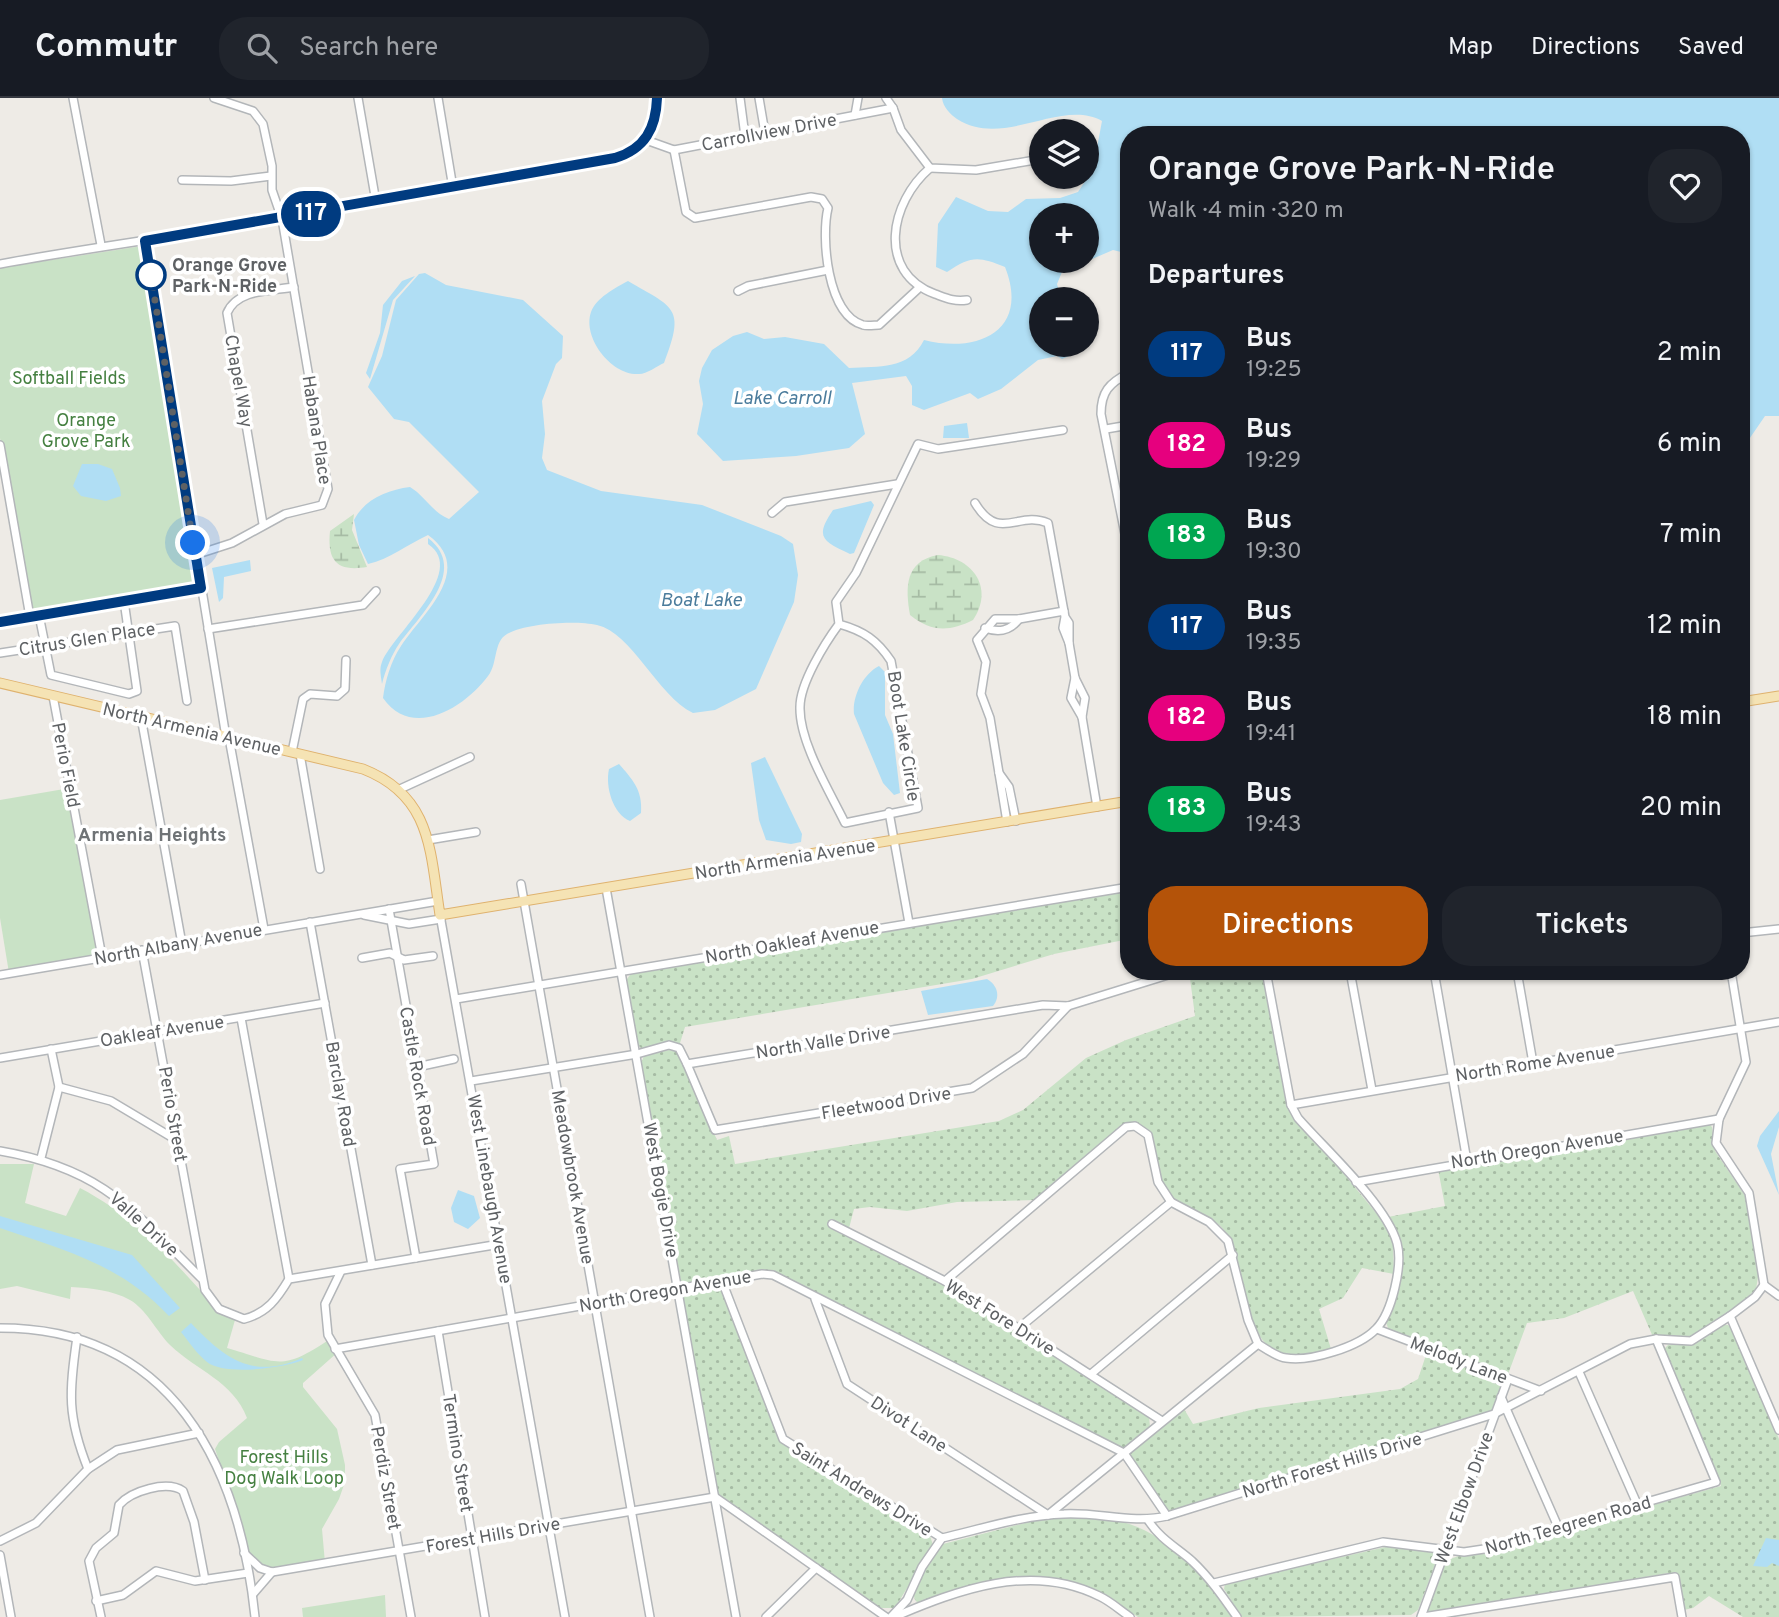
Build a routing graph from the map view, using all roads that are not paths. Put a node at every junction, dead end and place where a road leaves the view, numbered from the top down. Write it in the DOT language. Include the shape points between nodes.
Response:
graph roads {
  1 [pos="73,98"];
  2 [pos="214,98"];
  3 [pos="358,98"];
  4 [pos="438,98"];
  5 [pos="657,98"];
  6 [pos="740,98"];
  7 [pos="759,98"];
  8 [pos="858,98"];
  9 [pos="886,98"];
  10 [pos="238,101"];
  11 [pos="893,108"];
  12 [pos="855,115"];
  13 [pos="765,132"];
  14 [pos="745,136"];
  15 [pos="646,140"];
  16 [pos="674,150"];
  17 [pos="1029,161"];
  18 [pos="930,168"];
  19 [pos="271,176"];
  20 [pos="182,180"];
  21 [pos="453,188"];
  22 [pos="376,202"];
  23 [pos="282,219"];
  24 [pos="145,241"];
  25 [pos="101,245"];
  26 [pos="0,264"];
  27 [pos="828,270"];
  28 [pos="294,286"];
  29 [pos="919,288"];
  30 [pos="738,291"];
  31 [pos="967,300"];
  32 [pos="1120,378"];
  33 [pos="1120,427"];
  34 [pos="1106,429"];
  35 [pos="1063,430"];
  36 [pos="0,445"];
  37 [pos="897,484"];
  38 [pos="975,503"];
  39 [pos="1120,505"];
  40 [pos="772,513"];
  41 [pos="263,524"];
  42 [pos="195,555"];
  43 [pos="201,588"];
  44 [pos="376,591"];
  45 [pos="124,601"];
  46 [pos="1064,614"];
  47 [pos="39,615"];
  48 [pos="30,617"];
  49 [pos="1019,619"];
  50 [pos="0,622"];
  51 [pos="839,624"];
  52 [pos="985,628"];
  53 [pos="208,629"];
  54 [pos="129,631"];
  55 [pos="45,645"];
  56 [pos="0,653"];
  57 [pos="346,660"];
  58 [pos="1075,678"];
  59 [pos="0,683"];
  60 [pos="53,696"];
  61 [pos="1779,696"];
  62 [pos="187,701"];
  63 [pos="1750,701"];
  64 [pos="141,717"];
  65 [pos="1082,717"];
  66 [pos="228,738"];
  67 [pos="296,753"];
  68 [pos="470,757"];
  69 [pos="384,777"];
  70 [pos="400,789"];
  71 [pos="1120,803"];
  72 [pos="1097,807"];
  73 [pos="889,812"];
  74 [pos="1011,821"];
  75 [pos="476,832"];
  76 [pos="428,840"];
  77 [pos="894,841"];
  78 [pos="320,869"];
  79 [pos="520,884"];
  80 [pos="606,888"];
  81 [pos="1120,888"];
  82 [pos="438,901"];
  83 [pos="524,902"];
  84 [pos="389,909"];
  85 [pos="356,914"];
  86 [pos="441,917"];
  87 [pos="391,921"];
  88 [pos="310,922"];
  89 [pos="909,923"];
  90 [pos="264,929"];
  91 [pos="1779,929"];
  92 [pos="1750,932"];
  93 [pos="182,944"];
  94 [pos="142,950"];
  95 [pos="397,955"];
  96 [pos="433,956"];
  97 [pos="102,957"];
  98 [pos="362,958"];
  99 [pos="622,971"];
  100 [pos="0,975"];
  101 [pos="1152,980"];
  102 [pos="1268,980"];
  103 [pos="1352,980"];
  104 [pos="1436,980"];
  105 [pos="1519,980"];
  106 [pos="1733,980"];
  107 [pos="539,985"];
  108 [pos="456,999"];
  109 [pos="325,1003"];
  110 [pos="1068,1006"];
  111 [pos="240,1018"];
  112 [pos="1779,1022"];
  113 [pos="1741,1028"];
  114 [pos="157,1031"];
  115 [pos="51,1049"];
  116 [pos="637,1054"];
  117 [pos="0,1058"];
  118 [pos="454,1059"];
  119 [pos="1533,1063"];
  120 [pos="687,1064"];
  121 [pos="417,1067"];
  122 [pos="554,1068"];
  123 [pos="1453,1077"];
  124 [pos="471,1081"];
  125 [pos="59,1087"];
  126 [pos="1372,1090"];
  127 [pos="1291,1105"];
  128 [pos="1719,1119"];
  129 [pos="178,1141"];
  130 [pos="0,1151"];
  131 [pos="41,1158"];
  132 [pos="1467,1161"];
  133 [pos="1356,1182"];
  134 [pos="1171,1202"];
  135 [pos="832,1224"];
  136 [pos="500,1244"];
  137 [pos="1233,1255"];
  138 [pos="416,1258"];
  139 [pos="372,1265"];
  140 [pos="341,1271"];
  141 [pos="202,1279"];
  142 [pos="289,1279"];
  143 [pos="945,1281"];
  144 [pos="722,1282"];
  145 [pos="1764,1285"];
  146 [pos="679,1289"];
  147 [pos="1779,1296"];
  148 [pos="815,1298"];
  149 [pos="596,1303"];
  150 [pos="1730,1316"];
  151 [pos="513,1317"];
  152 [pos="0,1328"];
  153 [pos="1019,1328"];
  154 [pos="1377,1329"];
  155 [pos="438,1331"];
  156 [pos="77,1338"];
  157 [pos="1656,1339"];
  158 [pos="1258,1344"];
  159 [pos="335,1349"];
  160 [pos="1579,1373"];
  161 [pos="1091,1374"];
  162 [pos="1508,1379"];
  163 [pos="1541,1391"];
  164 [pos="1500,1398"];
  165 [pos="1506,1409"];
  166 [pos="1494,1414"];
  167 [pos="1162,1421"];
  168 [pos="1779,1430"];
  169 [pos="199,1433"];
  170 [pos="1124,1453"];
  171 [pos="88,1469"];
  172 [pos="715,1497"];
  173 [pos="1638,1506"];
  174 [pos="632,1511"];
  175 [pos="1048,1515"];
  176 [pos="1167,1516"];
  177 [pos="1148,1520"];
  178 [pos="549,1525"];
  179 [pos="1559,1529"];
  180 [pos="472,1538"];
  181 [pos="942,1538"];
  182 [pos="0,1541"];
  183 [pos="1445,1550"];
  184 [pos="400,1551"];
  185 [pos="244,1553"];
  186 [pos="0,1555"];
  187 [pos="816,1568"];
  188 [pos="272,1572"];
  189 [pos="248,1573"];
  190 [pos="205,1580"];
  191 [pos="1214,1583"];
  192 [pos="253,1594"];
  193 [pos="96,1601"];
  194 [pos="11,1617"];
  195 [pos="101,1617"];
  196 [pos="255,1617"];
  197 [pos="411,1617"];
  198 [pos="485,1617"];
  199 [pos="565,1617"];
  200 [pos="650,1617"];
  201 [pos="736,1617"];
  202 [pos="766,1617"];
  203 [pos="886,1617"];
  204 [pos="893,1617"];
  205 [pos="1130,1617"];
  206 [pos="1237,1617"];
  207 [pos="1422,1617"];
  208 [pos="1682,1617"];
  1 -- 25 [label="street"];
  2 -- 10 [label="street"];
  3 -- 22 [label="street"];
  4 -- 21 [label="street"];
  5 -- 15 [label="street" via="653,128"];
  6 -- 14 [label="street"];
  7 -- 13 [label="street"];
  8 -- 12 [label="street"];
  9 -- 11 [label="street"];
  10 -- 19 [label="street, Habana Place" via="263,124"];
  11 -- 12 [label="street, Carrollview Drive"];
  11 -- 18 [label="street" via="901,130"];
  12 -- 13 [label="street, Carrollview Drive"];
  13 -- 14 [label="street, Carrollview Drive"];
  14 -- 16 [label="street, Carrollview Drive"];
  15 -- 16 [label="street"];
  15 -- 21 [label="street" via="629,154 615,158"];
  16 -- 27 [label="street" via="686,212 695,218 811,197 822,199 828,208 824,225"];
  17 -- 18 [label="street" via="976,170"];
  18 -- 29 [label="street" via="899,207 894,235 899,259"];
  19 -- 20 [label="street"];
  19 -- 23 [label="street, Habana Place"];
  21 -- 22 [label="street"];
  22 -- 23 [label="street"];
  23 -- 24 [label="street"];
  23 -- 28 [label="street, Habana Place"];
  24 -- 25 [label="street"];
  24 -- 42 [label="street"];
  25 -- 26 [label="street"];
  27 -- 29 [label="street" via="846,313 862,325 879,324"];
  27 -- 30 [label="street"];
  28 -- 41 [label="street, Habana Place" via="327,497 322,505"];
  28 -- 41 [label="street, Chapel Way" via="240,297 231,303 228,313"];
  29 -- 31 [label="street" via="956,302"];
  32 -- 34 [label="street" via="1101,397"];
  33 -- 34 [label="street"];
  34 -- 39 [label="street"];
  35 -- 37 [label="street" via="939,449 918,444"];
  36 -- 48 [label="street"];
  37 -- 40 [label="street" via="785,502"];
  37 -- 51 [label="street" via="856,573 836,603"];
  38 -- 46 [label="street" via="984,518 997,524 1048,523"];
  41 -- 42 [label="street, Habana Place" via="232,543"];
  42 -- 43 [label="street"];
  43 -- 45 [label="street"];
  43 -- 53 [label="street"];
  44 -- 53 [label="street" via="363,605"];
  45 -- 47 [label="street"];
  45 -- 54 [label="street"];
  46 -- 49 [label="street"];
  46 -- 58 [label="street"];
  47 -- 48 [label="street"];
  47 -- 55 [label="street"];
  48 -- 50 [label="street"];
  49 -- 52 [label="street" via="995,619"];
  49 -- 52 [label="street" via="1006,630"];
  51 -- 73 [label="street, Boot Lake Circle" via="871,637 891,661 918,808"];
  51 -- 73 [label="street" via="826,641 802,694 799,708 805,737 845,823"];
  52 -- 74 [label="street" via="977,640 986,662 981,694"];
  53 -- 66 [label="street"];
  54 -- 55 [label="street, Citrus Glen Place"];
  54 -- 55 [label="street" via="137,691 129,694 51,675"];
  54 -- 62 [label="street, Citrus Glen Place" via="175,626"];
  55 -- 56 [label="street, Citrus Glen Place"];
  57 -- 67 [label="street" via="345,689 337,696 310,694 303,699"];
  58 -- 65 [label="street" via="1085,698"];
  58 -- 65 [label="street" via="1071,698"];
  59 -- 60 [label="main road, North Armenia Avenue"];
  60 -- 64 [label="main road, North Armenia Avenue"];
  60 -- 97 [label="street, Perio Field"];
  61 -- 63 [label="main road"];
  64 -- 66 [label="main road, North Armenia Avenue"];
  64 -- 93 [label="street"];
  65 -- 72 [label="street"];
  66 -- 67 [label="main road, North Armenia Avenue"];
  66 -- 90 [label="street"];
  67 -- 69 [label="main road, North Armenia Avenue"];
  67 -- 78 [label="street"];
  68 -- 70 [label="street"];
  69 -- 70 [label="main road, West Linebaugh Avenue"];
  70 -- 76 [label="main road, West Linebaugh Avenue" via="413,803"];
  71 -- 72 [label="main road, North Armenia Avenue"];
  72 -- 74 [label="main road, North Armenia Avenue"];
  73 -- 77 [label="street"];
  74 -- 77 [label="main road, North Armenia Avenue"];
  75 -- 76 [label="street"];
  76 -- 82 [label="main road, West Linebaugh Avenue"];
  77 -- 80 [label="main road, North Armenia Avenue"];
  77 -- 89 [label="street"];
  79 -- 83 [label="street, Meadowbrook Avenue"];
  80 -- 83 [label="main road, North Armenia Avenue"];
  80 -- 99 [label="street, West Bogie Drive"];
  81 -- 89 [label="street, North Oakleaf Avenue"];
  82 -- 84 [label="street, North Albany Avenue"];
  82 -- 86 [label="main road, West Linebaugh Avenue"];
  83 -- 86 [label="main road, North Armenia Avenue"];
  83 -- 107 [label="street, Meadowbrook Avenue"];
  84 -- 85 [label="street, North Albany Avenue"];
  84 -- 87 [label="street, Castle Rock Road"];
  85 -- 87 [label="street, North Albany Avenue"];
  85 -- 88 [label="street, North Albany Avenue"];
  86 -- 87 [label="street, North Albany Avenue" via="409,924"];
  86 -- 108 [label="street, West Linebaugh Avenue"];
  87 -- 95 [label="street, Castle Rock Road"];
  88 -- 90 [label="street, North Albany Avenue"];
  88 -- 109 [label="street, Barclay Road"];
  89 -- 99 [label="street, North Oakleaf Avenue"];
  90 -- 93 [label="street, North Albany Avenue"];
  91 -- 92 [label="street"];
  93 -- 94 [label="street, North Albany Avenue"];
  94 -- 97 [label="street, North Albany Avenue"];
  94 -- 114 [label="street, Perio Street"];
  95 -- 96 [label="street" via="404,960"];
  95 -- 98 [label="street"];
  95 -- 121 [label="street, Castle Rock Road"];
  97 -- 100 [label="street, North Albany Avenue"];
  99 -- 107 [label="street, North Oakleaf Avenue"];
  99 -- 116 [label="street, West Bogie Drive"];
  101 -- 110 [label="street, North Valle Drive"];
  102 -- 127 [label="street"];
  103 -- 126 [label="street"];
  104 -- 123 [label="street"];
  105 -- 119 [label="street"];
  106 -- 113 [label="street"];
  107 -- 108 [label="street, North Oakleaf Avenue"];
  107 -- 122 [label="street, Meadowbrook Avenue"];
  108 -- 124 [label="street, West Linebaugh Avenue"];
  109 -- 111 [label="street, Oakleaf Avenue"];
  109 -- 139 [label="street, Barclay Road"];
  110 -- 120 [label="street, North Valle Drive" via="1043,1005"];
  110 -- 120 [label="street, Fleetwood Drive" via="1024,1054 972,1088 715,1130"];
  111 -- 114 [label="street, Oakleaf Avenue"];
  111 -- 142 [label="street"];
  112 -- 113 [label="street, North Rome Avenue"];
  113 -- 119 [label="street, North Rome Avenue"];
  113 -- 128 [label="street" via="1746,1062"];
  114 -- 115 [label="street, Oakleaf Avenue"];
  114 -- 129 [label="street, Perio Street"];
  115 -- 117 [label="street, Oakleaf Avenue"];
  115 -- 125 [label="street"];
  116 -- 120 [label="street" via="669,1045 678,1048"];
  116 -- 122 [label="street"];
  116 -- 146 [label="street, West Bogie Drive"];
  118 -- 121 [label="street"];
  119 -- 123 [label="street, North Rome Avenue"];
  121 -- 138 [label="street, Castle Rock Road" via="434,1164 400,1169"];
  122 -- 124 [label="street"];
  122 -- 149 [label="street, Meadowbrook Avenue"];
  123 -- 126 [label="street, North Rome Avenue"];
  123 -- 132 [label="street"];
  124 -- 136 [label="street, West Linebaugh Avenue"];
  125 -- 129 [label="street" via="111,1101"];
  125 -- 131 [label="street"];
  126 -- 127 [label="street, North Rome Avenue"];
  127 -- 133 [label="street"];
  128 -- 132 [label="street, North Oregon Avenue"];
  128 -- 145 [label="street" via="1716,1143 1749,1193"];
  129 -- 141 [label="street, Perio Street"];
  130 -- 131 [label="street, Valle Drive"];
  131 -- 141 [label="street, Valle Drive" via="123,1200"];
  132 -- 133 [label="street, North Oregon Avenue"];
  133 -- 154 [label="street" via="1384,1217 1398,1245 1392,1299"];
  134 -- 137 [label="street" via="1209,1222 1228,1241"];
  134 -- 143 [label="street" via="1158,1182 1148,1135 1135,1126 1126,1128"];
  134 -- 153 [label="street"];
  135 -- 143 [label="street, West Fore Drive"];
  136 -- 138 [label="street"];
  136 -- 151 [label="street, West Linebaugh Avenue"];
  137 -- 158 [label="street"];
  137 -- 161 [label="street"];
  138 -- 139 [label="street"];
  139 -- 140 [label="street"];
  140 -- 142 [label="street"];
  140 -- 159 [label="street, Perdiz Street" via="325,1304 327,1335"];
  141 -- 142 [label="street" via="219,1309 244,1319 265,1310"];
  143 -- 153 [label="street, West Fore Drive"];
  144 -- 146 [label="street, North Oregon Avenue"];
  144 -- 148 [label="street, North Oregon Avenue" via="773,1275"];
  144 -- 181 [label="street, Saint Andrews Drive" via="783,1439"];
  145 -- 147 [label="street"];
  145 -- 150 [label="street, North Forest Hills Drive"];
  146 -- 149 [label="street, North Oregon Avenue"];
  146 -- 172 [label="street, West Bogie Drive"];
  148 -- 170 [label="street, North Oregon Avenue"];
  148 -- 175 [label="street, Divot Lane" via="846,1384"];
  149 -- 151 [label="street, North Oregon Avenue"];
  149 -- 174 [label="street, Meadowbrook Avenue"];
  150 -- 157 [label="street, North Forest Hills Drive" via="1691,1341"];
  150 -- 168 [label="street"];
  151 -- 155 [label="street, North Oregon Avenue"];
  151 -- 178 [label="street, West Linebaugh Avenue"];
  152 -- 156 [label="street"];
  153 -- 161 [label="street, West Fore Drive"];
  154 -- 158 [label="street" via="1357,1342 1313,1358 1284,1358"];
  154 -- 162 [label="street, Melody Lane"];
  155 -- 159 [label="street, North Oregon Avenue"];
  155 -- 180 [label="street, Termino Street"];
  156 -- 169 [label="street" via="104,1347 152,1377"];
  156 -- 171 [label="street" via="70,1409"];
  157 -- 160 [label="street, North Forest Hills Drive" via="1630,1344"];
  157 -- 173 [label="street, North Teegreen Road" via="1716,1482"];
  158 -- 167 [label="street"];
  159 -- 184 [label="street, Perdiz Street" via="375,1415"];
  160 -- 163 [label="street, North Forest Hills Drive"];
  160 -- 173 [label="street"];
  161 -- 167 [label="street, West Fore Drive"];
  162 -- 163 [label="street, Melody Lane"];
  162 -- 164 [label="street, West Elbow Drive"];
  163 -- 165 [label="street, North Forest Hills Drive"];
  164 -- 165 [label="street"];
  164 -- 166 [label="street, West Elbow Drive"];
  165 -- 166 [label="street, North Forest Hills Drive"];
  165 -- 179 [label="street"];
  166 -- 176 [label="street, North Forest Hills Drive"];
  166 -- 183 [label="street, West Elbow Drive"];
  167 -- 170 [label="street"];
  169 -- 171 [label="street" via="117,1450"];
  169 -- 185 [label="street" via="222,1477"];
  170 -- 175 [label="street"];
  170 -- 176 [label="street, North Oregon Avenue"];
  171 -- 182 [label="street" via="36,1523"];
  172 -- 174 [label="street, Forest Hills Drive"];
  172 -- 187 [label="street"];
  172 -- 201 [label="street, West Bogie Drive"];
  173 -- 179 [label="street, North Teegreen Road"];
  174 -- 178 [label="street, Forest Hills Drive"];
  174 -- 200 [label="street, Meadowbrook Avenue"];
  175 -- 177 [label="street, North Forest Hills Drive"];
  175 -- 181 [label="street, North Forest Hills Drive"];
  176 -- 177 [label="street, North Forest Hills Drive"];
  177 -- 191 [label="street" via="1161,1539"];
  178 -- 180 [label="street, Forest Hills Drive"];
  178 -- 199 [label="street, West Linebaugh Avenue"];
  179 -- 183 [label="street, North Teegreen Road" via="1484,1549"];
  180 -- 184 [label="street, Forest Hills Drive"];
  180 -- 198 [label="street, Termino Street"];
  181 -- 204 [label="street"];
  183 -- 191 [label="street, North Teegreen Road" via="1383,1542"];
  183 -- 207 [label="street, West Elbow Drive"];
  184 -- 188 [label="street, Forest Hills Drive"];
  184 -- 197 [label="street, Perdiz Street"];
  185 -- 188 [label="street"];
  185 -- 189 [label="street"];
  186 -- 194 [label="street"];
  187 -- 202 [label="street"];
  187 -- 203 [label="street"];
  188 -- 192 [label="street"];
  189 -- 190 [label="street"];
  189 -- 192 [label="street"];
  190 -- 193 [label="street" via="185,1580 156,1571 123,1595"];
  190 -- 193 [label="street" via="187,1499 183,1491 171,1486 133,1495 119,1505 114,1533 89,1561"];
  191 -- 206 [label="street"];
  192 -- 196 [label="street"];
  193 -- 195 [label="street"];
  204 -- 205 [label="street" via="957,1591 1014,1580 1058,1583 1098,1595"];
  207 -- 208 [label="street" via="1675,1577"];
}
